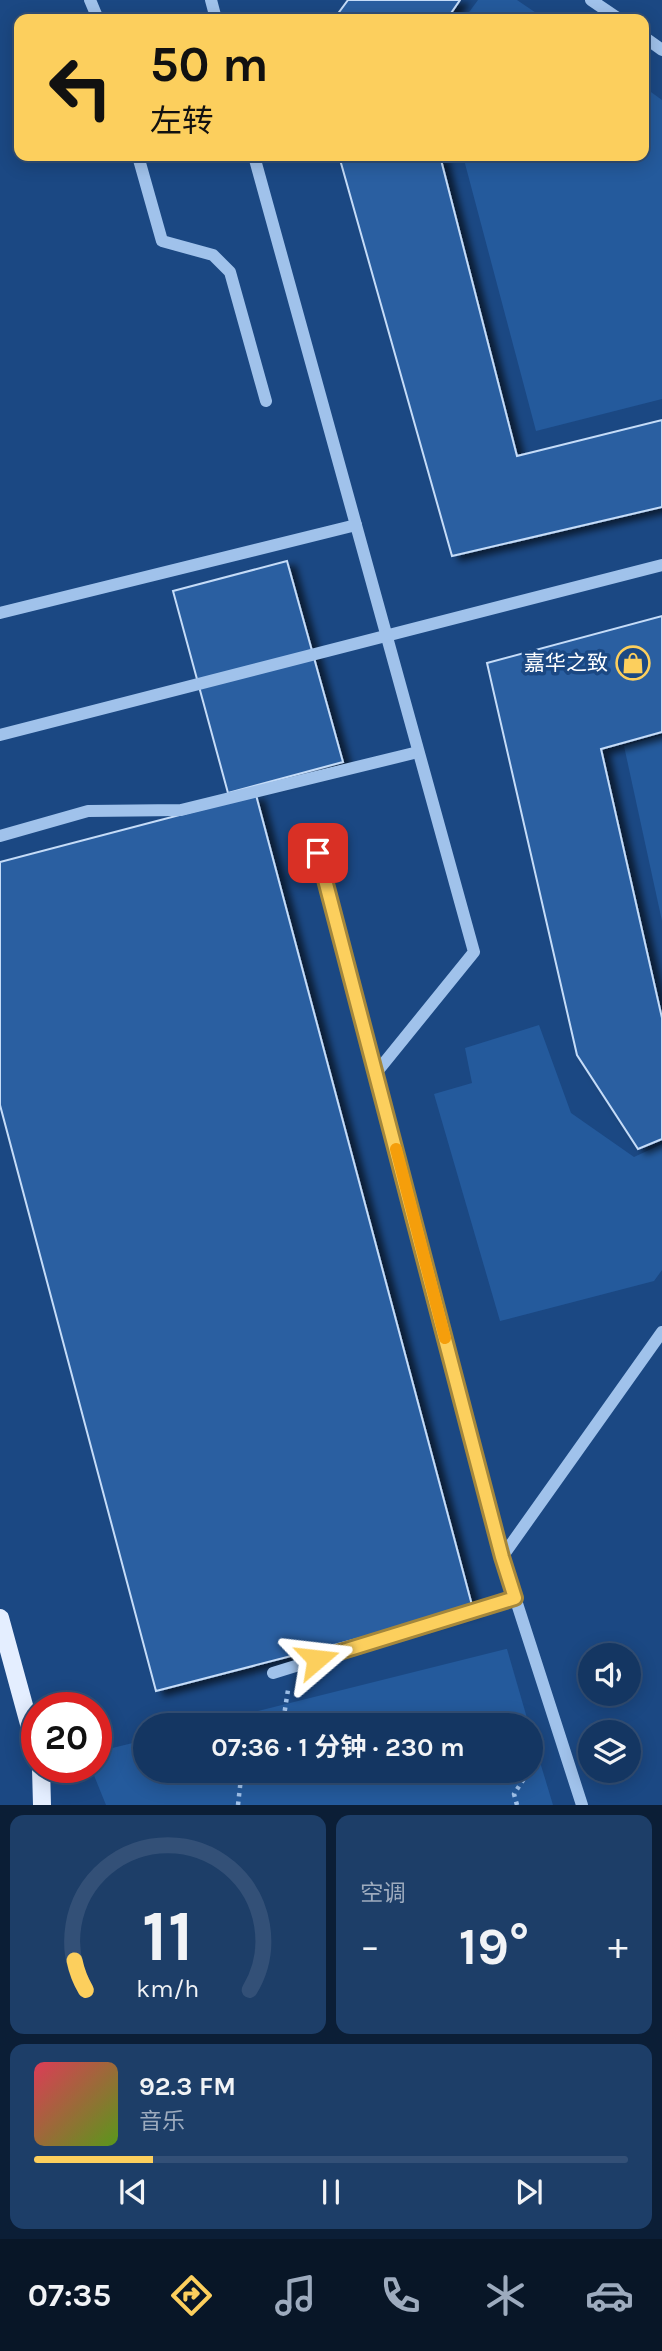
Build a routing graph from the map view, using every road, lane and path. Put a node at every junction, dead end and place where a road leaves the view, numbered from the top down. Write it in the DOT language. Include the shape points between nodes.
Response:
graph roads {
  1 [pos="591,0"];
  2 [pos="612,14"];
  3 [pos="139,161"];
  4 [pos="255,161"];
  5 [pos="266,401"];
  6 [pos="356,525"];
  7 [pos="662,565"];
  8 [pos="0,613"];
  9 [pos="386,634"];
  10 [pos="0,735"];
  11 [pos="418,752"];
  12 [pos="0,836"];
  13 [pos="318,853"];
  14 [pos="376,1073"];
  15 [pos="662,1332"];
  16 [pos="502,1557"];
  17 [pos="515,1598"];
  18 [pos="0,1618"];
  19 [pos="292,1666"];
  20 [pos="273,1672"];
  21 [pos="21,1695"];
  22 [pos="284,1713"];
  23 [pos="41,1783"];
  24 [pos="240,1783"];
  25 [pos="521,1783"];
  26 [pos="42,1805"];
  27 [pos="238,1805"];
  28 [pos="517,1805"];
  29 [pos="582,1805"];
  1 -- 2 [label="street"];
  3 -- 5 [label="street" via="162,241 213,255 230,272"];
  4 -- 6 [label="street"];
  6 -- 8 [label="street"];
  6 -- 9 [label="street"];
  7 -- 9 [label="street"];
  9 -- 10 [label="street"];
  9 -- 11 [label="street"];
  11 -- 12 [label="street" via="181,810 88,811"];
  11 -- 14 [label="street" via="474,952"];
  13 -- 14 [label="street"];
  14 -- 16 [label="street"];
  15 -- 16 [label="street"];
  16 -- 17 [label="street"];
  17 -- 19 [label="street"];
  17 -- 29 [label="street"];
  18 -- 21 [label="main road"];
  19 -- 20 [label="street"];
  19 -- 22 [label="path"];
  23 -- 26 [label="main road"];
  24 -- 27 [label="path"];
  25 -- 28 [label="path" via="514,1794"];
}
